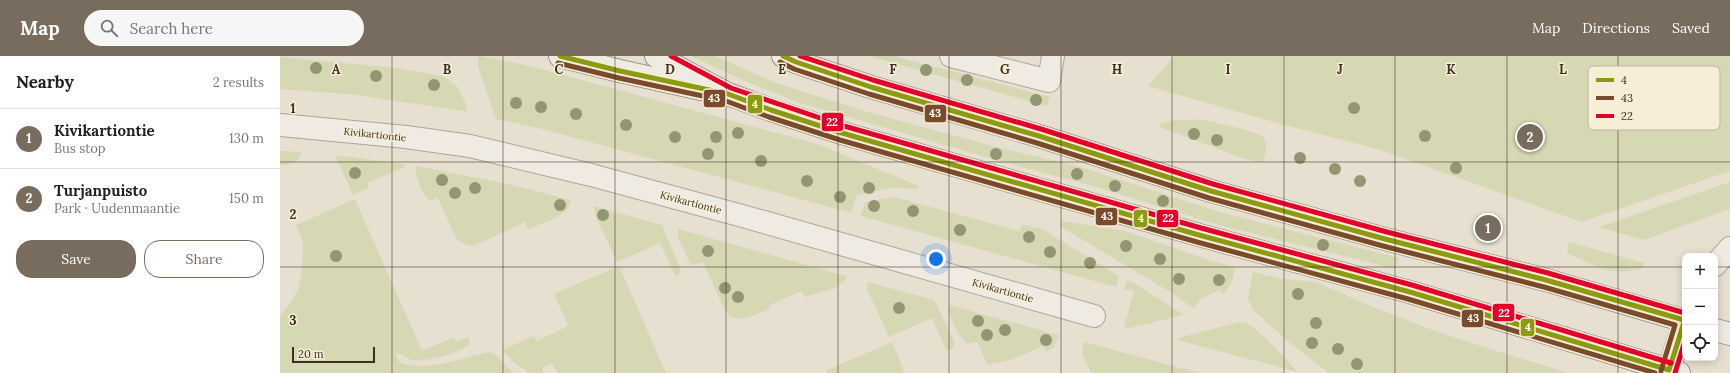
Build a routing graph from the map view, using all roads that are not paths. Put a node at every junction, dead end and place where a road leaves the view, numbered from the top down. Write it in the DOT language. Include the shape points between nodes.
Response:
graph roads {
  1 [pos="560,56"];
  2 [pos="656,56"];
  3 [pos="783,56"];
  4 [pos="951,56"];
  5 [pos="1053,56"];
  6 [pos="728,94"];
  7 [pos="280,125"];
  8 [pos="1730,248"];
  9 [pos="1718,262"];
  10 [pos="1094,316"];
  11 [pos="1682,319"];
  12 [pos="1684,325"];
  13 [pos="1718,331"];
  14 [pos="1730,334"];
  15 [pos="1672,372"];
  1 -- 6 [label="main road"];
  2 -- 6 [label="main road"];
  3 -- 11 [label="main road" via="871,87 1040,136 1211,191 1546,280"];
  4 -- 5 [label="main road" via="1049,81"];
  6 -- 15 [label="main road" via="842,133 1410,292"];
  7 -- 10 [label="main road, Kivikartiontie" via="406,136 470,146 591,175 746,217"];
  8 -- 9 [label="main road"];
  12 -- 15 [label="main road"];
  13 -- 14 [label="main road"];
}
